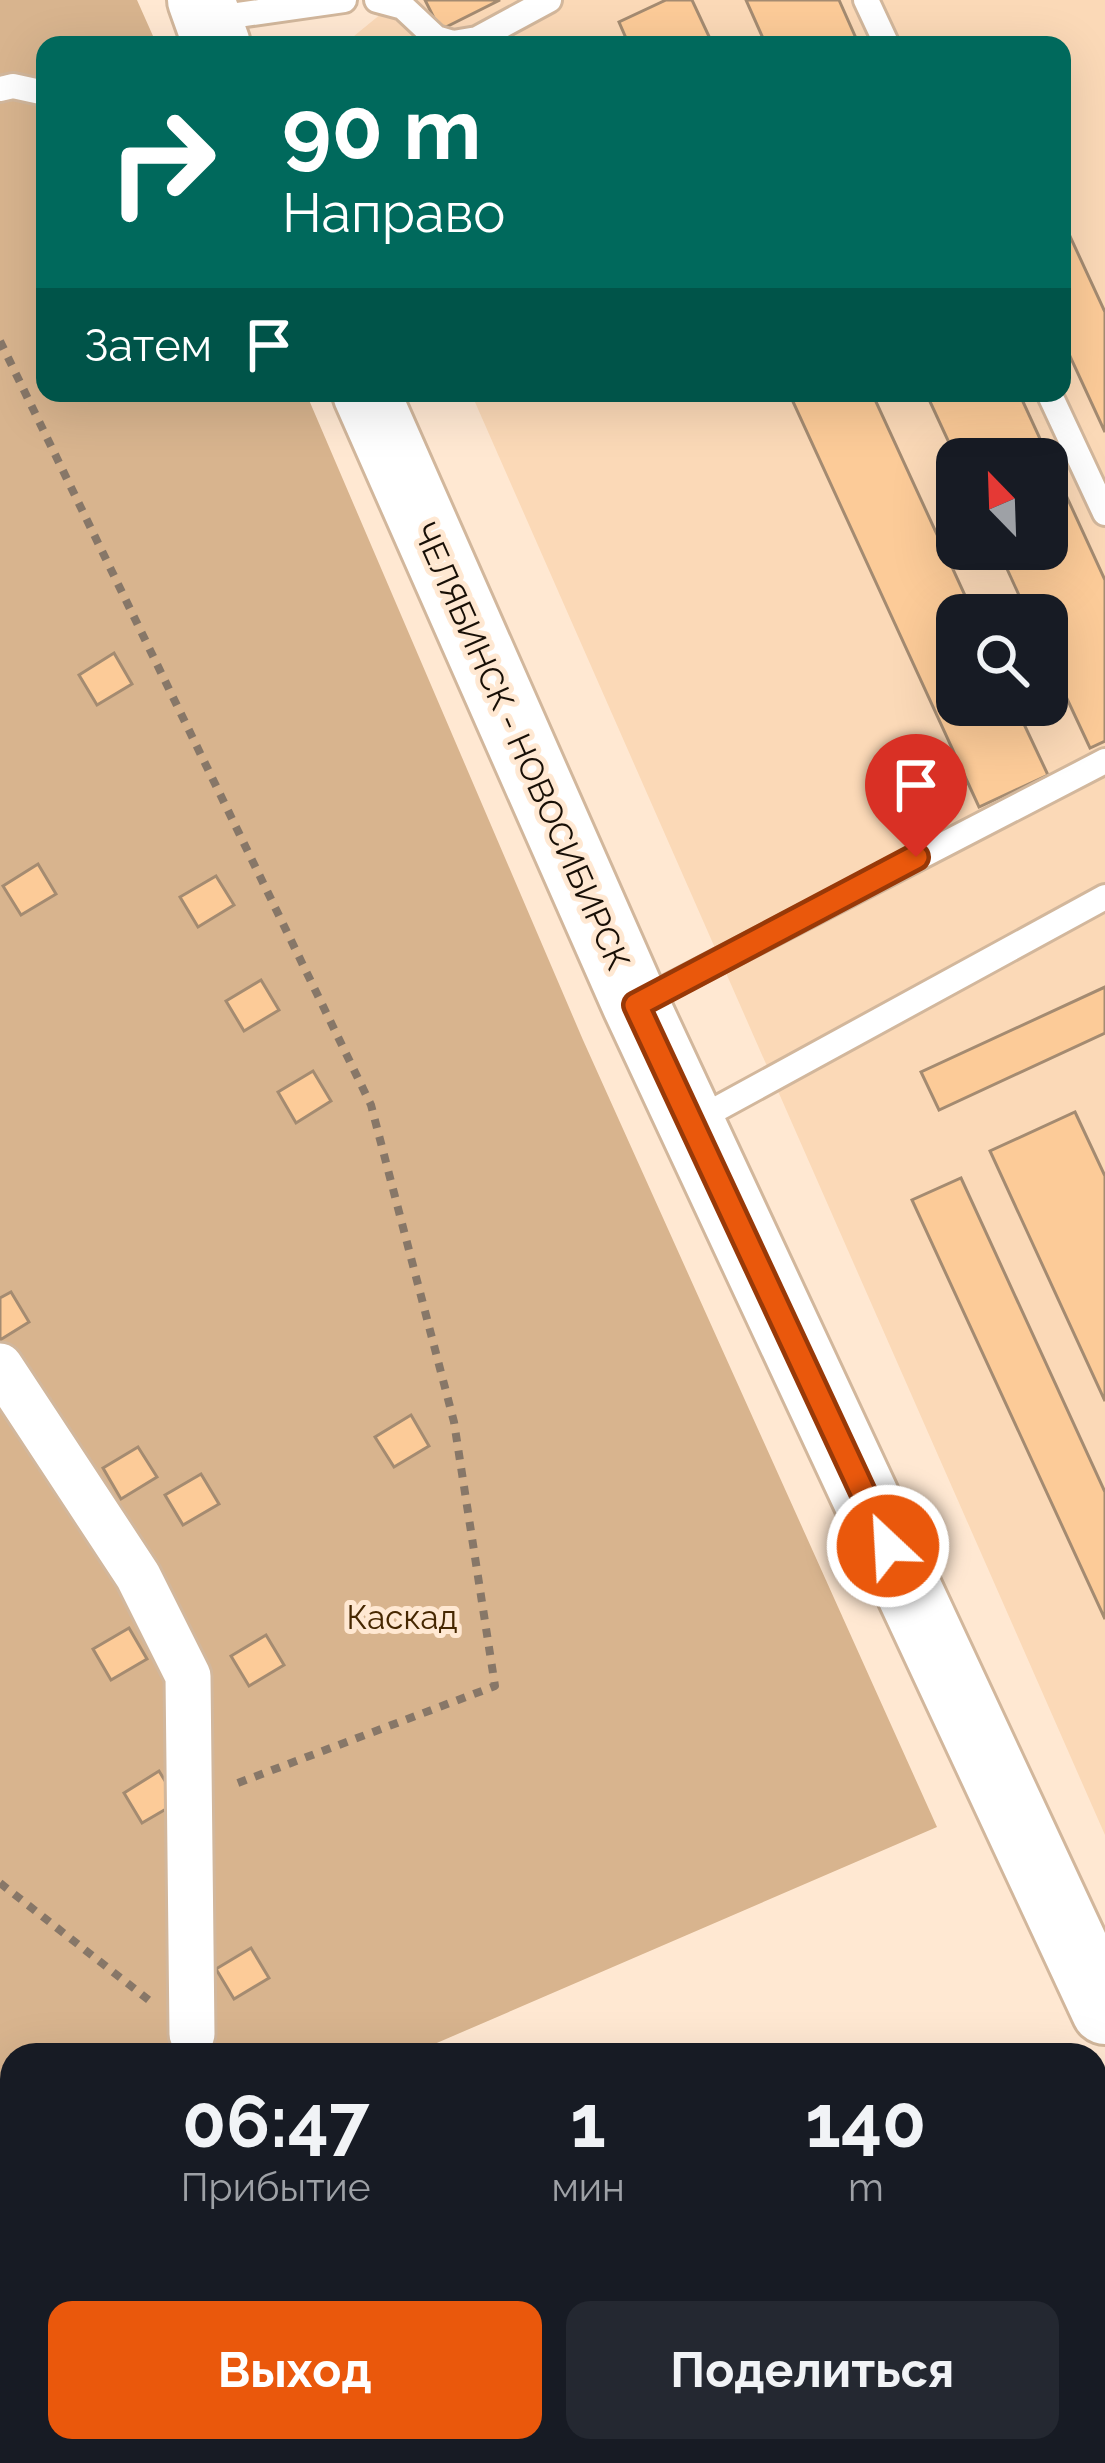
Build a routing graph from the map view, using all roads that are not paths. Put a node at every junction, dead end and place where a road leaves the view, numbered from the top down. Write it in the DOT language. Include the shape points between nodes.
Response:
graph roads {
  1 [pos="344,0"];
  2 [pos="377,0"];
  3 [pos="549,0"];
  4 [pos="866,0"];
  5 [pos="215,16"];
  6 [pos="434,36"];
  7 [pos="483,36"];
  8 [pos="883,36"];
  9 [pos="0,88"];
  10 [pos="36,91"];
  11 [pos="370,402"];
  12 [pos="1053,402"];
  13 [pos="1105,512"];
  14 [pos="1105,761"];
  15 [pos="1105,897"];
  16 [pos="636,1005"];
  17 [pos="691,1123"];
  18 [pos="0,1366"];
  19 [pos="1105,2012"];
  20 [pos="192,2034"];
  1 -- 5 [label="lane"];
  2 -- 6 [label="lane" via="403,8"];
  3 -- 7 [label="lane"];
  4 -- 8 [label="lane"];
  9 -- 10 [label="lane"];
  11 -- 16 [label="highway, ЧЕЛЯБИНСК - НОВОСИБИРСК"];
  12 -- 13 [label="lane"];
  14 -- 16 [label="lane"];
  15 -- 17 [label="lane"];
  16 -- 17 [label="highway, ЧЕЛЯБИНСК - НОВОСИБИРСК"];
  17 -- 19 [label="highway, ЧЕЛЯБИНСК - НОВОСИБИРСК"];
  18 -- 20 [label="street" via="138,1576 188,1676"];
}
